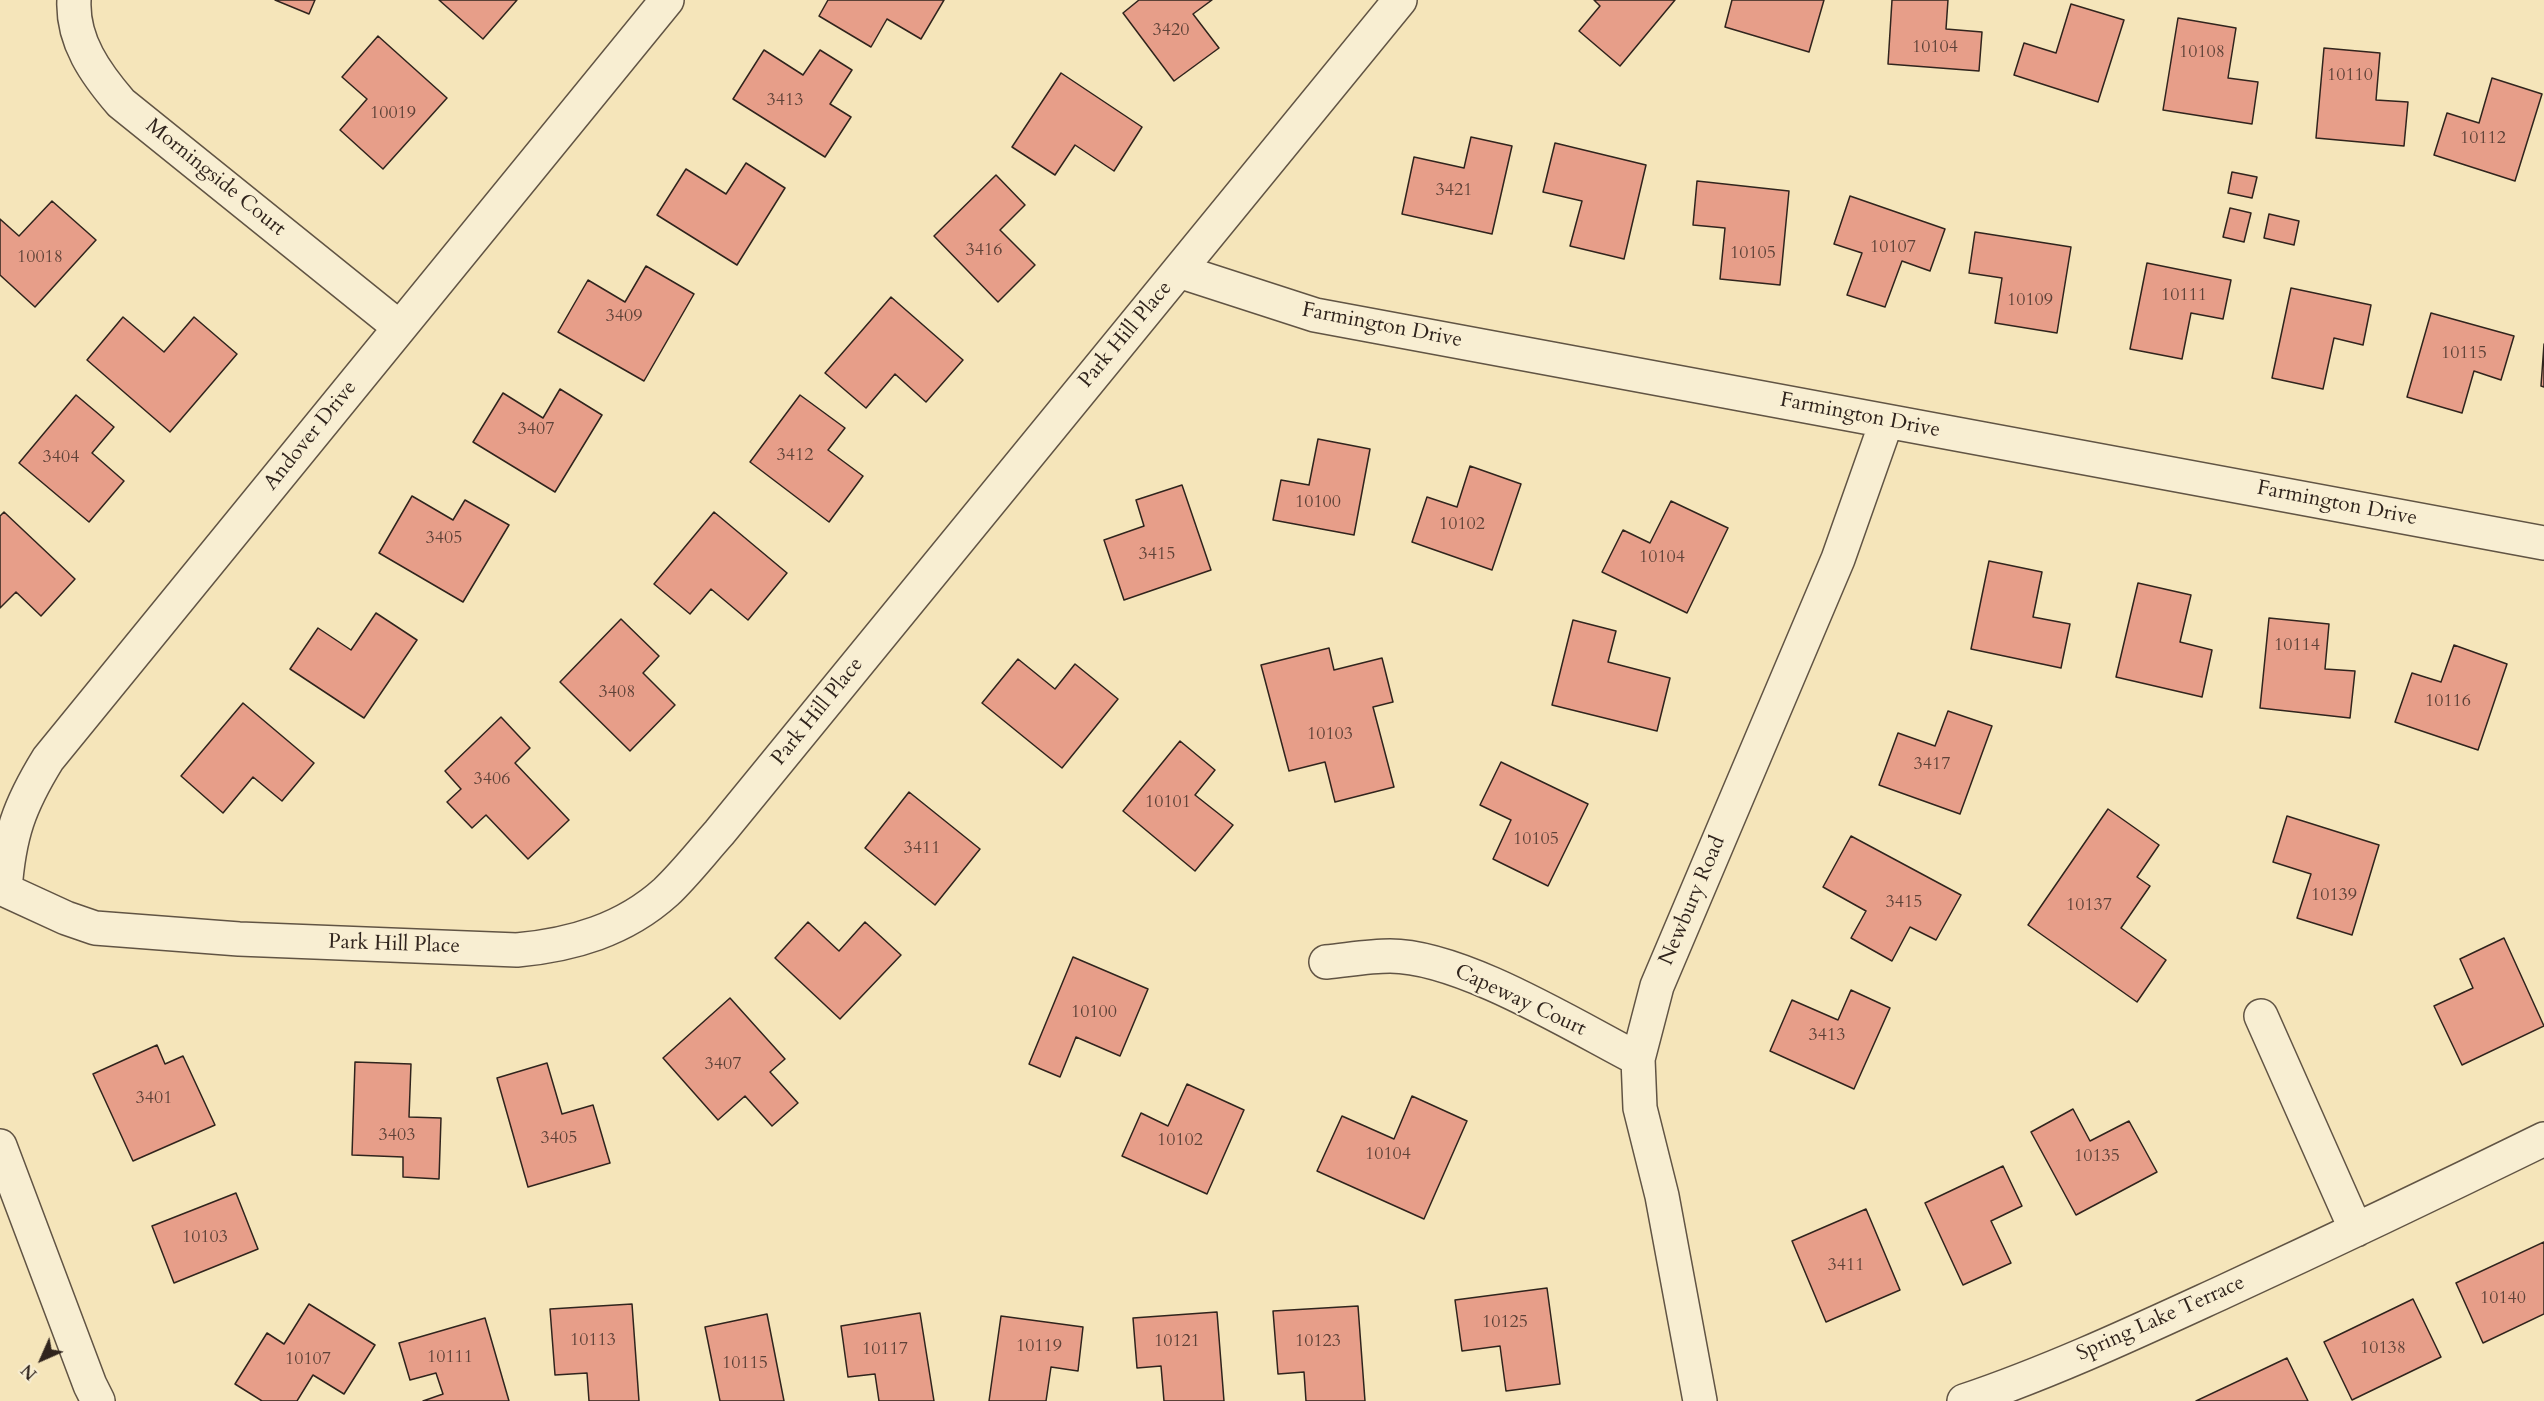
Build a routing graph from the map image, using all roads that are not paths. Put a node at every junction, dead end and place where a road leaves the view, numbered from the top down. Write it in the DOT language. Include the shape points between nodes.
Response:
graph roads {
  1 [pos="74,0"];
  2 [pos="667,0"];
  3 [pos="1400,0"];
  4 [pos="1179,271"];
  5 [pos="399,327"];
  6 [pos="1886,423"];
  7 [pos="2544,543"];
  8 [pos="3,892"];
  9 [pos="1326,962"];
  10 [pos="2261,1016"];
  11 [pos="1638,1059"];
  12 [pos="2544,1139"];
  13 [pos="0,1146"];
  14 [pos="2356,1230"];
  15 [pos="98,1401"];
  16 [pos="1700,1401"];
  17 [pos="1964,1401"];
  1 -- 5 [label="street, Morningside Court" via="80,40 97,75 121,103"];
  2 -- 5 [label="street, Andover Drive"];
  3 -- 4 [label="street, Park Hill Place"];
  4 -- 6 [label="street, Farmington Drive" via="1315,315 1742,392"];
  4 -- 8 [label="street, Park Hill Place" via="719,833 667,891 604,932 551,947 517,950 239,939 95,928"];
  5 -- 8 [label="street, Andover Drive" via="48,759 15,821"];
  6 -- 7 [label="street, Farmington Drive"];
  6 -- 11 [label="street, Newbury Road" via="1838,559 1657,986"];
  9 -- 11 [label="street, Capeway Court" via="1392,956 1443,965 1500,988"];
  10 -- 14 [label="street"];
  11 -- 16 [label="street, Newbury Road" via="1640,1108 1662,1196"];
  12 -- 14 [label="street, Spring Lake Terrace"];
  13 -- 15 [label="street"];
  14 -- 17 [label="street, Spring Lake Terrace" via="2133,1334 2021,1382"];
}
